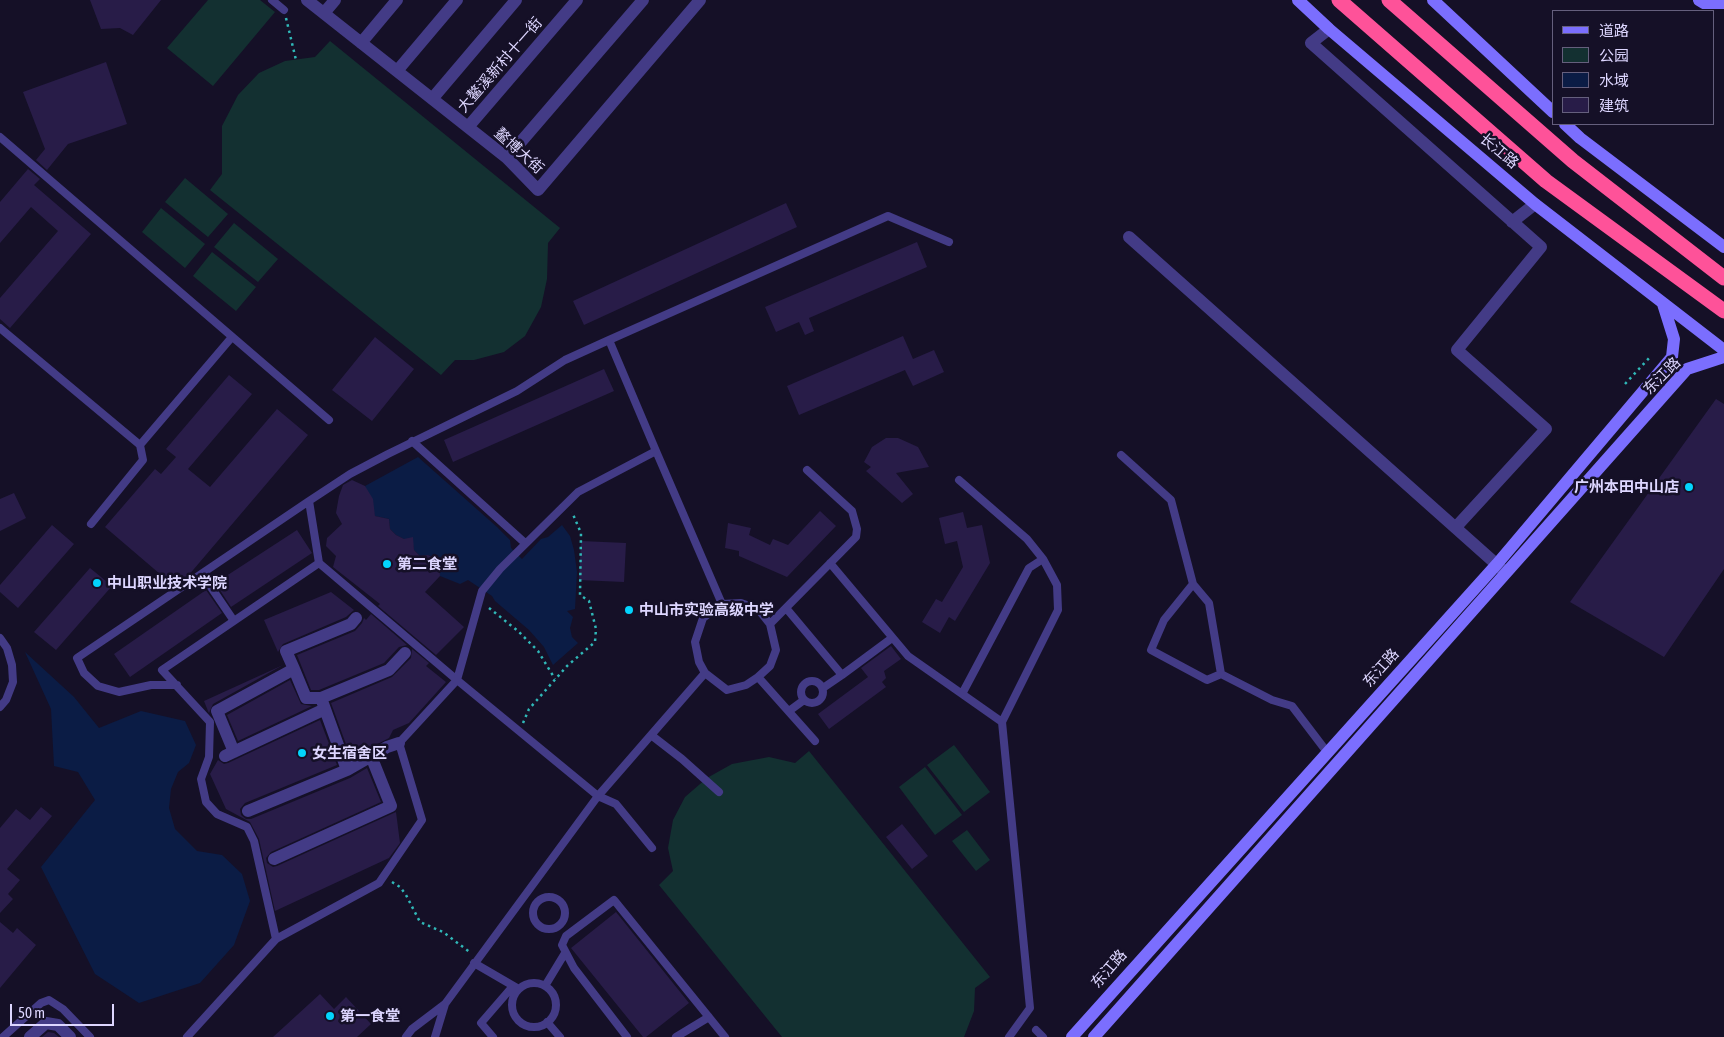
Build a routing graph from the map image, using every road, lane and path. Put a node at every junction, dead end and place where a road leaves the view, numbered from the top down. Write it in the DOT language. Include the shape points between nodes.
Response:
graph roads {
  1 [pos="272,0"];
  2 [pos="307,0"];
  3 [pos="335,0"];
  4 [pos="397,0"];
  5 [pos="457,0"];
  6 [pos="516,0"];
  7 [pos="577,0"];
  8 [pos="643,0"];
  9 [pos="700,0"];
  10 [pos="1298,0"];
  11 [pos="1339,0"];
  12 [pos="1389,0"];
  13 [pos="1433,0"];
  14 [pos="1699,0"];
  15 [pos="1724,3"];
  16 [pos="284,10"];
  17 [pos="324,13"];
  18 [pos="1328,29"];
  19 [pos="361,43"];
  20 [pos="296,60"];
  21 [pos="397,71"];
  22 [pos="432,99"];
  23 [pos="1552,111"];
  24 [pos="1566,125"];
  25 [pos="468,127"];
  26 [pos="0,138"];
  27 [pos="507,158"];
  28 [pos="1535,204"];
  29 [pos="1512,222"];
  30 [pos="1129,237"];
  31 [pos="949,242"];
  32 [pos="1722,243"];
  33 [pos="1724,278"];
  34 [pos="1664,304"];
  35 [pos="1724,311"];
  36 [pos="0,328"];
  37 [pos="232,337"];
  38 [pos="609,340"];
  39 [pos="1722,352"];
  40 [pos="1651,356"];
  41 [pos="1625,384"];
  42 [pos="329,420"];
  43 [pos="412,441"];
  44 [pos="140,445"];
  45 [pos="656,451"];
  46 [pos="1121,455"];
  47 [pos="807,470"];
  48 [pos="959,480"];
  49 [pos="309,501"];
  50 [pos="566,504"];
  51 [pos="92,524"];
  52 [pos="1456,527"];
  53 [pos="525,543"];
  54 [pos="1043,559"];
  55 [pos="319,563"];
  56 [pos="830,563"];
  57 [pos="1501,569"];
  58 [pos="202,574"];
  59 [pos="1193,584"];
  60 [pos="480,601"];
  61 [pos="722,604"];
  62 [pos="786,608"];
  63 [pos="356,618"];
  64 [pos="234,621"];
  65 [pos="770,624"];
  66 [pos="0,638"];
  67 [pos="892,638"];
  68 [pos="405,653"];
  69 [pos="294,669"];
  70 [pos="705,673"];
  71 [pos="1221,674"];
  72 [pos="842,675"];
  73 [pos="758,677"];
  74 [pos="555,679"];
  75 [pos="457,680"];
  76 [pos="177,685"];
  77 [pos="823,688"];
  78 [pos="962,694"];
  79 [pos="804,700"];
  80 [pos="323,703"];
  81 [pos="0,707"];
  82 [pos="789,711"];
  83 [pos="1002,722"];
  84 [pos="519,731"];
  85 [pos="651,735"];
  86 [pos="815,741"];
  87 [pos="399,743"];
  88 [pos="1327,752"];
  89 [pos="371,756"];
  90 [pos="347,770"];
  91 [pos="719,792"];
  92 [pos="598,796"];
  93 [pos="248,811"];
  94 [pos="652,848"];
  95 [pos="274,858"];
  96 [pos="383,877"];
  97 [pos="561,924"];
  98 [pos="566,936"];
  99 [pos="276,939"];
  100 [pos="565,953"];
  101 [pos="476,961"];
  102 [pos="546,986"];
  103 [pos="516,987"];
  104 [pos="445,1004"];
  105 [pos="709,1016"];
  106 [pos="548,1022"];
  107 [pos="1036,1030"];
  108 [pos="3,1037"];
  109 [pos="30,1037"];
  110 [pos="70,1037"];
  111 [pos="90,1037"];
  112 [pos="187,1037"];
  113 [pos="406,1037"];
  114 [pos="435,1037"];
  115 [pos="493,1037"];
  116 [pos="560,1037"];
  117 [pos="627,1037"];
  118 [pos="676,1037"];
  119 [pos="726,1037"];
  120 [pos="1009,1037"];
  121 [pos="1043,1037"];
  122 [pos="1072,1037"];
  123 [pos="1094,1037"];
  1 -- 16 [label="lane"];
  2 -- 17 [label="street, 鳌博大街"];
  3 -- 17 [label="street"];
  4 -- 19 [label="street"];
  5 -- 21 [label="street"];
  6 -- 22 [label="street"];
  7 -- 25 [label="street, 大鳌溪新村十一街"];
  8 -- 27 [label="street"];
  9 -- 27 [label="street, 鳌博大街" via="538,190"];
  10 -- 18 [label="street, 长江路"];
  11 -- 35 [label="highway, 长江路" via="1546,181"];
  12 -- 33 [label="highway" via="1573,161"];
  13 -- 23 [label="street"];
  14 -- 15 [label="street"];
  16 -- 20 [label="path"];
  17 -- 19 [label="street, 鳌博大街"];
  18 -- 28 [label="street, 长江路"];
  18 -- 29 [label="street" via="1311,43"];
  19 -- 21 [label="street, 鳌博大街"];
  21 -- 22 [label="street, 鳌博大街"];
  22 -- 25 [label="street, 鳌博大街"];
  24 -- 32 [label="street"];
  25 -- 27 [label="street, 鳌博大街"];
  26 -- 37 [label="lane"];
  28 -- 29 [label="street"];
  28 -- 34 [label="street, 长江路"];
  29 -- 52 [label="street" via="1541,247 1457,350 1546,429"];
  30 -- 52 [label="street"];
  31 -- 38 [label="lane" via="888,216"];
  34 -- 39 [label="street, 长江路"];
  34 -- 57 [label="street, 东江路" via="1674,339 1672,357"];
  36 -- 44 [label="lane"];
  37 -- 42 [label="lane"];
  37 -- 44 [label="lane"];
  38 -- 43 [label="lane" via="565,360 518,390"];
  38 -- 45 [label="lane"];
  39 -- 57 [label="street, 东江路" via="1687,369"];
  40 -- 41 [label="path"];
  43 -- 49 [label="lane" via="350,474"];
  43 -- 53 [label="lane"];
  44 -- 51 [label="lane" via="144,460"];
  45 -- 50 [label="lane" via="578,492"];
  45 -- 61 [label="lane"];
  46 -- 59 [label="lane" via="1171,500"];
  47 -- 56 [label="lane" via="852,511 857,529 856,537"];
  48 -- 54 [label="lane" via="1027,539"];
  49 -- 55 [label="lane"];
  49 -- 58 [label="lane"];
  50 -- 53 [label="lane"];
  50 -- 74 [label="path" via="576,516 581,533 580,595 589,601 596,629 595,642"];
  52 -- 57 [label="street"];
  53 -- 60 [label="lane" via="482,591"];
  54 -- 78 [label="lane" via="1029,568"];
  54 -- 83 [label="lane" via="1057,585 1058,610"];
  55 -- 64 [label="lane"];
  55 -- 75 [label="lane"];
  56 -- 62 [label="lane"];
  56 -- 67 [label="lane"];
  57 -- 88 [label="street, 东江路"];
  57 -- 123 [label="street, 东江路"];
  58 -- 64 [label="lane"];
  58 -- 76 [label="lane" via="77,658 84,673 98,686 119,692 151,685"];
  59 -- 71 [label="lane" via="1209,603"];
  59 -- 71 [label="lane" via="1164,620 1151,650 1207,680"];
  60 -- 74 [label="path" via="538,651"];
  60 -- 75 [label="lane"];
  61 -- 65 [label="lane" via="741,603 758,609"];
  61 -- 70 [label="lane" via="703,618 695,642 698,662"];
  62 -- 65 [label="lane"];
  62 -- 72 [label="lane"];
  63 -- 69 [label="street" via="351,624 286,651"];
  64 -- 76 [label="lane" via="162,670"];
  65 -- 73 [label="lane" via="776,650 770,666"];
  66 -- 81 [label="lane" via="7,648 13,682"];
  67 -- 72 [label="lane"];
  67 -- 78 [label="lane" via="908,656"];
  68 -- 80 [label="street" via="389,670"];
  69 -- 80 [label="street" via="306,698"];
  69 -- 80 [label="street" via="217,711 230,754"];
  70 -- 73 [label="lane" via="727,690 746,685"];
  70 -- 85 [label="lane"];
  71 -- 88 [label="lane" via="1272,700 1292,706"];
  72 -- 77 [label="lane"];
  73 -- 82 [label="lane"];
  74 -- 84 [label="path" via="529,709"];
  75 -- 84 [label="lane"];
  75 -- 87 [label="lane"];
  76 -- 99 [label="lane" via="210,722 209,756 201,779 206,802 217,814 247,827 254,841"];
  77 -- 79 [label="lane" via="819,702 812,704"];
  77 -- 79 [label="lane" via="818,682 807,682 801,691"];
  78 -- 83 [label="lane"];
  79 -- 82 [label="lane"];
  80 -- 90 [label="street"];
  82 -- 86 [label="lane"];
  83 -- 120 [label="lane" via="1030,1008"];
  84 -- 92 [label="lane"];
  85 -- 91 [label="lane"];
  85 -- 92 [label="lane"];
  87 -- 89 [label="street"];
  87 -- 96 [label="lane" via="422,820"];
  88 -- 122 [label="street, 东江路"];
  89 -- 90 [label="street"];
  89 -- 95 [label="street" via="391,806"];
  90 -- 93 [label="street"];
  92 -- 94 [label="lane" via="616,804"];
  92 -- 101 [label="lane"];
  96 -- 99 [label="lane" via="379,884"];
  96 -- 101 [label="path" via="400,887 420,922 443,932"];
  97 -- 97 [label="lane" via="546,930 537,925 533,915 539,900 549,897 562,904 565,914"];
  97 -- 98 [label="lane"];
  98 -- 100 [label="lane" via="562,945"];
  98 -- 105 [label="lane" via="614,900"];
  99 -- 112 [label="lane"];
  100 -- 102 [label="lane"];
  100 -- 117 [label="lane"];
  101 -- 103 [label="lane"];
  101 -- 104 [label="lane"];
  102 -- 103 [label="lane" via="532,983"];
  102 -- 106 [label="lane" via="555,996 556,1004"];
  103 -- 106 [label="lane" via="512,1002 520,1022 534,1026"];
  103 -- 115 [label="lane" via="481,1023"];
  104 -- 113 [label="lane"];
  104 -- 114 [label="lane"];
  105 -- 118 [label="lane"];
  105 -- 119 [label="lane"];
  106 -- 116 [label="lane"];
  107 -- 121 [label="lane"];
  108 -- 111 [label="lane" via="41,1003 49,1000 63,1009"];
  109 -- 110 [label="street" via="46,1023 58,1024"];
}
